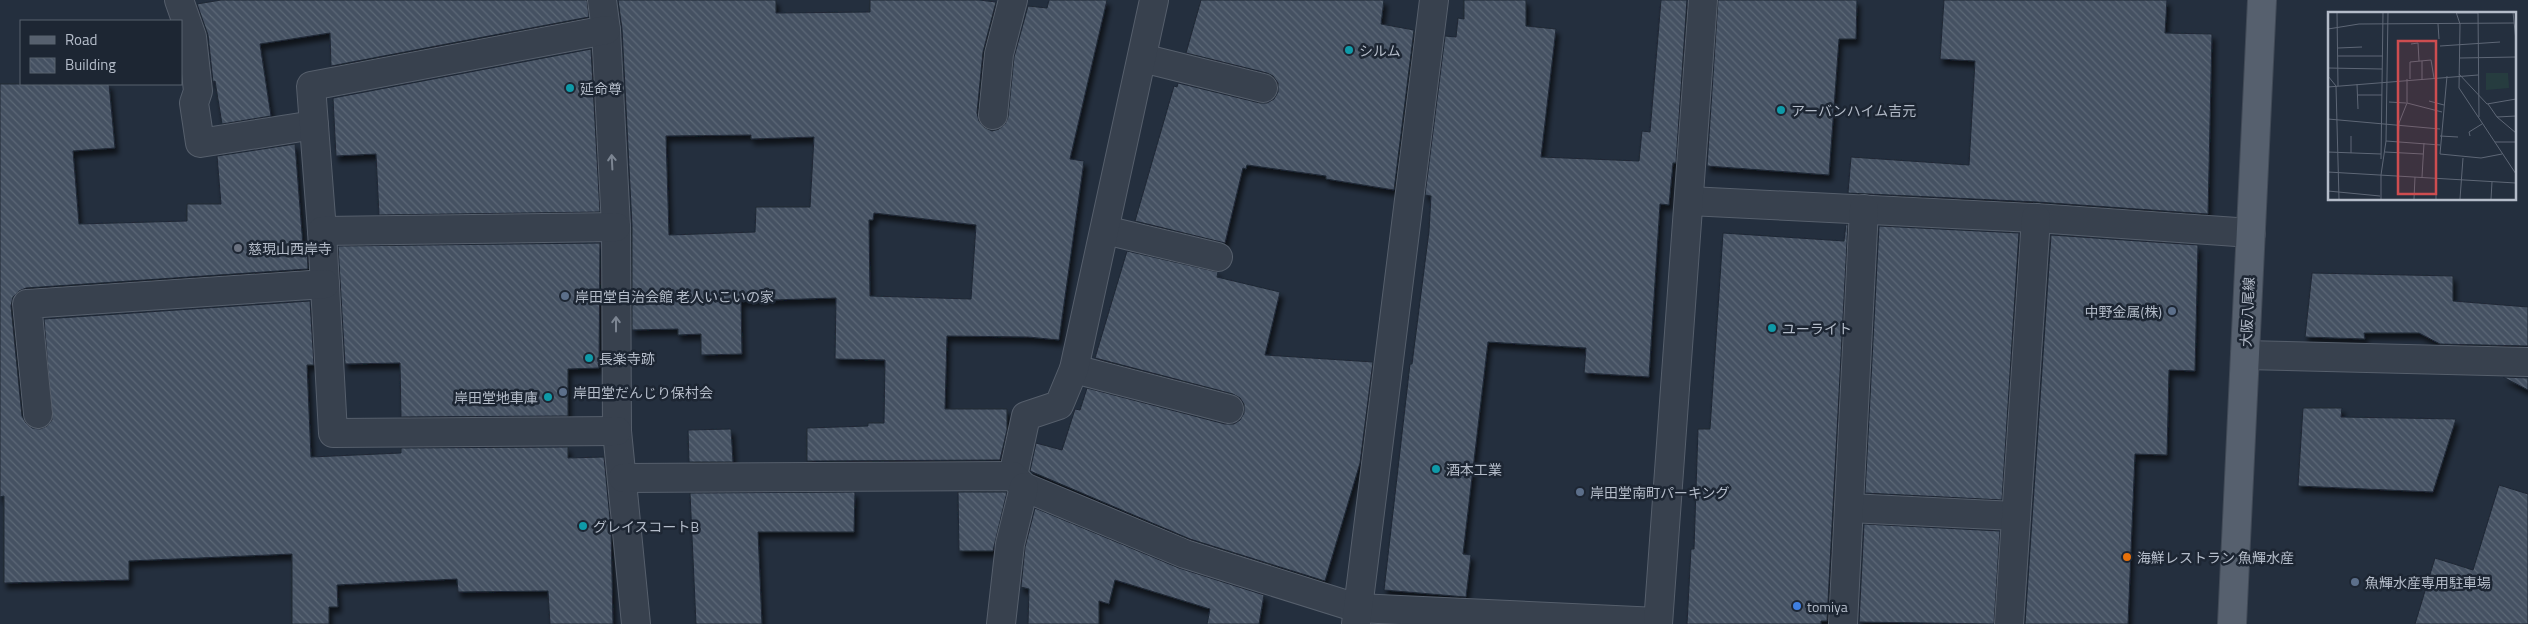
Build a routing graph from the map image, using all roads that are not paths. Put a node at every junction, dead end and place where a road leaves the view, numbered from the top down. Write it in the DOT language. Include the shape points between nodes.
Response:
graph roads {
  1 [pos="180,0"];
  2 [pos="602,0"];
  3 [pos="1013,0"];
  4 [pos="1154,0"];
  5 [pos="1434,0"];
  6 [pos="1704,0"];
  7 [pos="2262,0"];
  8 [pos="606,30"];
  9 [pos="1142,58"];
  10 [pos="1263,88"];
  11 [pos="993,115"];
  12 [pos="314,125"];
  13 [pos="1688,200"];
  14 [pos="1864,209"];
  15 [pos="2036,218"];
  16 [pos="616,227"];
  17 [pos="1105,230"];
  18 [pos="322,231"];
  19 [pos="2251,233"];
  20 [pos="1218,258"];
  21 [pos="325,284"];
  22 [pos="2245,355"];
  23 [pos="2528,362"];
  24 [pos="1074,369"];
  25 [pos="1229,409"];
  26 [pos="38,414"];
  27 [pos="617,431"];
  28 [pos="623,478"];
  29 [pos="1018,482"];
  30 [pos="1849,508"];
  31 [pos="2016,516"];
  32 [pos="1356,616"];
  33 [pos="1658,623"];
  34 [pos="636,624"];
  35 [pos="1001,624"];
  36 [pos="1843,624"];
  37 [pos="2009,624"];
  38 [pos="2232,624"];
  1 -- 12 [label="street" via="192,37 198,91 194,103 200,143"];
  2 -- 8 [label="street"];
  3 -- 11 [label="street" via="999,54"];
  4 -- 9 [label="street"];
  5 -- 32 [label="street"];
  6 -- 13 [label="street"];
  7 -- 19 [label="main road, 大阪八尾線"];
  8 -- 12 [label="street" via="311,86"];
  16 -- 8 [label="street, one-way"];
  9 -- 10 [label="street"];
  9 -- 17 [label="street"];
  12 -- 18 [label="street"];
  13 -- 14 [label="street"];
  13 -- 33 [label="street"];
  14 -- 15 [label="street"];
  14 -- 30 [label="street"];
  15 -- 19 [label="street"];
  15 -- 31 [label="street"];
  16 -- 18 [label="street"];
  27 -- 16 [label="street, one-way"];
  17 -- 20 [label="street"];
  17 -- 24 [label="street"];
  18 -- 21 [label="street"];
  19 -- 22 [label="main road, 大阪八尾線"];
  21 -- 26 [label="street" via="27,304"];
  21 -- 27 [label="street" via="333,433"];
  22 -- 23 [label="street"];
  22 -- 38 [label="main road, 大阪八尾線"];
  24 -- 25 [label="street"];
  24 -- 29 [label="street" via="1059,405 1026,416"];
  27 -- 28 [label="street"];
  28 -- 29 [label="street"];
  28 -- 34 [label="street"];
  29 -- 32 [label="street" via="1185,554"];
  29 -- 35 [label="street"];
  30 -- 31 [label="street"];
  30 -- 36 [label="street"];
  31 -- 37 [label="street"];
  32 -- 33 [label="street"];
}
